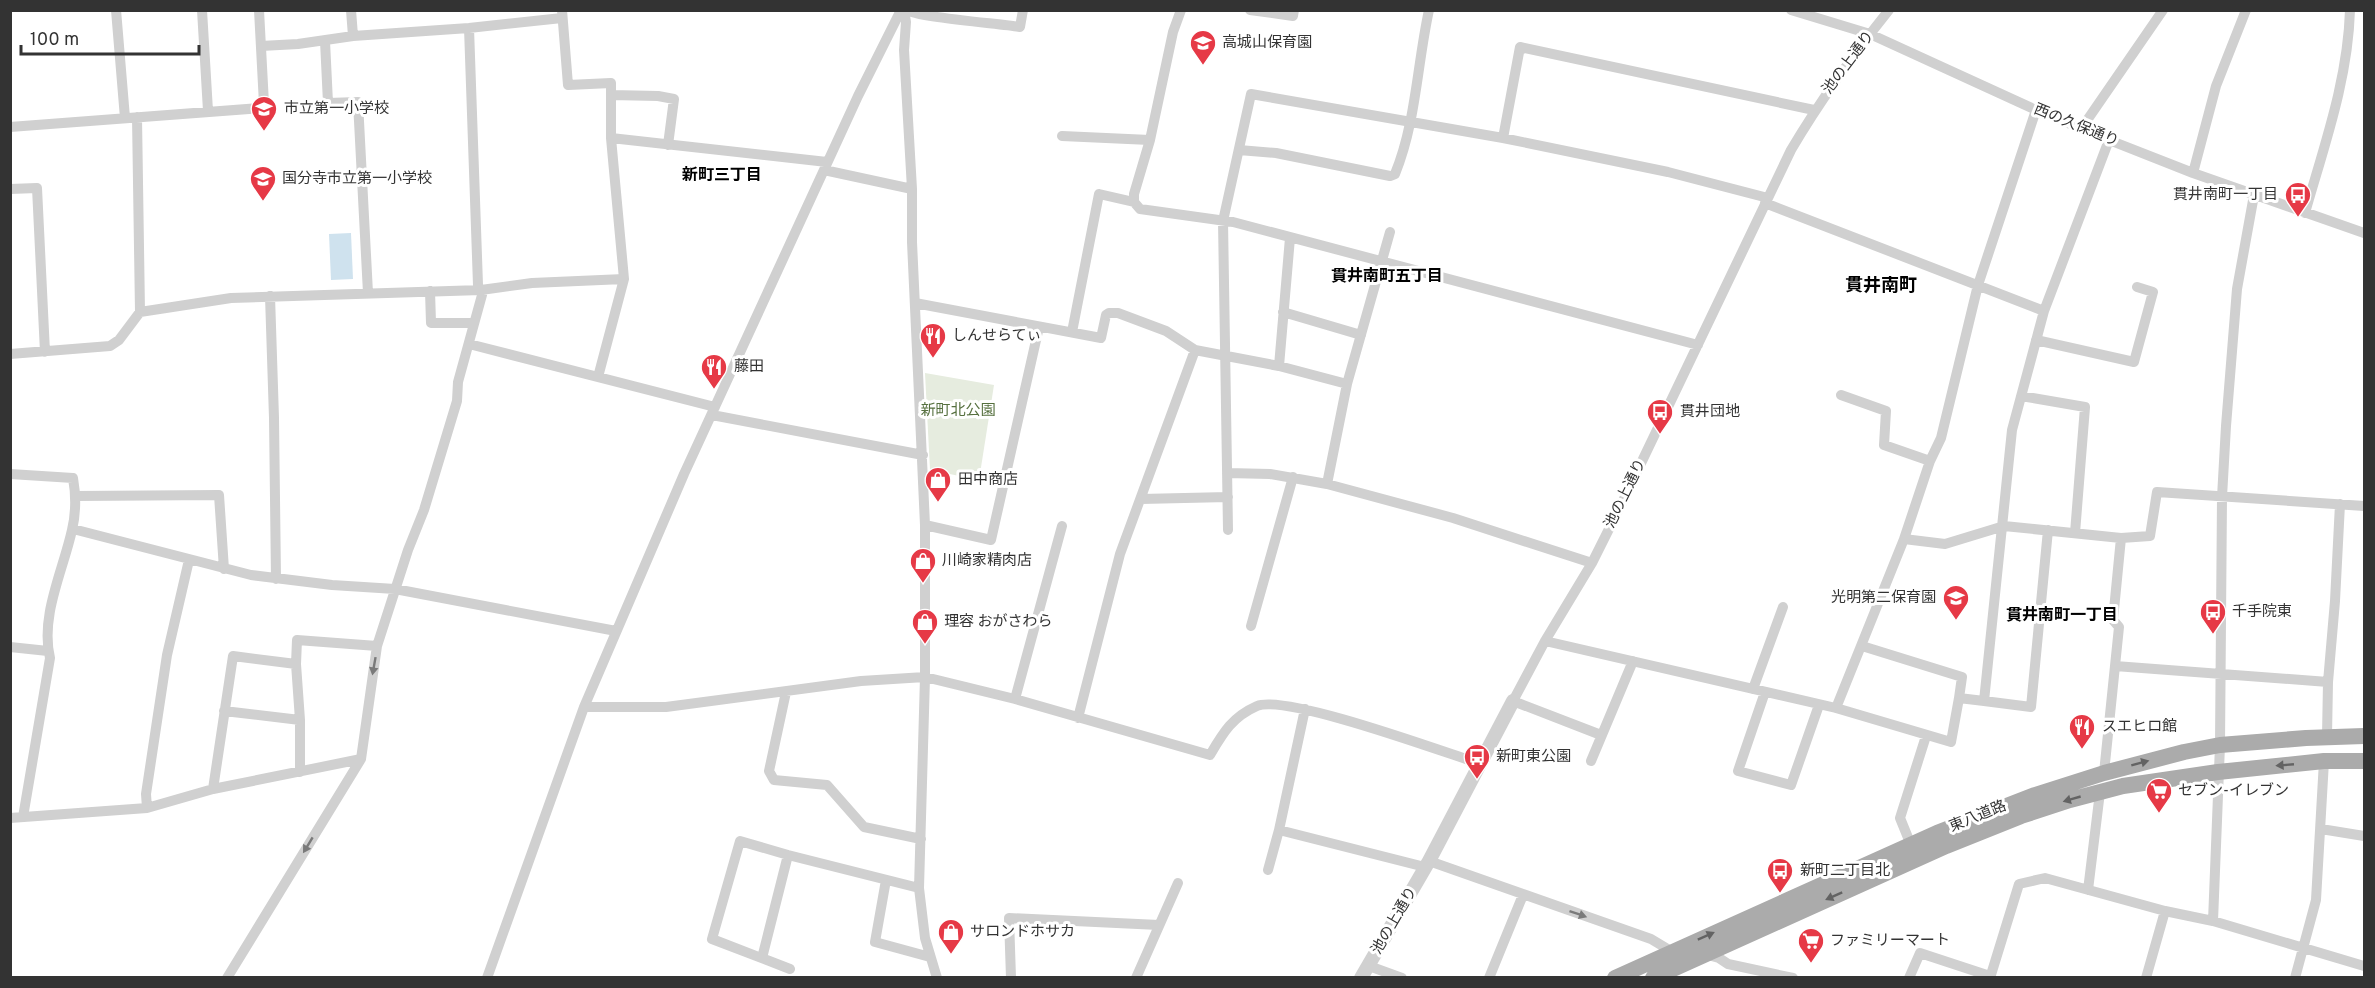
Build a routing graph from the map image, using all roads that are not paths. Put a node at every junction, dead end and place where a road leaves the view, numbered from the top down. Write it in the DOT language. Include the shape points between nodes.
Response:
graph roads {
  1 [pos="116,10"];
  2 [pos="202,10"];
  3 [pos="259,10"];
  4 [pos="351,10"];
  5 [pos="904,10"];
  6 [pos="1023,10"];
  7 [pos="1181,10"];
  8 [pos="1250,10"];
  9 [pos="1294,10"];
  10 [pos="1429,10"];
  11 [pos="1791,10"];
  12 [pos="1889,10"];
  13 [pos="2163,10"];
  14 [pos="2246,10"];
  15 [pos="2350,10"];
  16 [pos="562,14"];
  17 [pos="469,28"];
  18 [pos="1870,34"];
  19 [pos="353,36"];
  20 [pos="325,41"];
  21 [pos="261,46"];
  22 [pos="611,95"];
  23 [pos="1814,110"];
  24 [pos="2036,110"];
  25 [pos="208,111"];
  26 [pos="131,117"];
  27 [pos="1411,122"];
  28 [pos="10,127"];
  29 [pos="2081,129"];
  30 [pos="1062,136"];
  31 [pos="611,138"];
  32 [pos="1503,138"];
  33 [pos="1150,140"];
  34 [pos="2109,140"];
  35 [pos="668,145"];
  36 [pos="1239,150"];
  37 [pos="826,166"];
  38 [pos="2193,173"];
  39 [pos="10,189"];
  40 [pos="912,189"];
  41 [pos="2254,195"];
  42 [pos="1766,200"];
  43 [pos="1134,201"];
  44 [pos="2305,213"];
  45 [pos="1223,221"];
  46 [pos="1390,232"];
  47 [pos="2364,233"];
  48 [pos="1290,237"];
  49 [pos="1382,262"];
  50 [pos="624,279"];
  51 [pos="1978,285"];
  52 [pos="2137,287"];
  53 [pos="481,290"];
  54 [pos="430,291"];
  55 [pos="368,293"];
  56 [pos="270,296"];
  57 [pos="915,303"];
  58 [pos="2044,310"];
  59 [pos="140,312"];
  60 [pos="1284,312"];
  61 [pos="474,323"];
  62 [pos="1039,327"];
  63 [pos="1072,333"];
  64 [pos="1361,335"];
  65 [pos="2036,340"];
  66 [pos="469,344"];
  67 [pos="1698,345"];
  68 [pos="1195,350"];
  69 [pos="45,352"];
  70 [pos="10,354"];
  71 [pos="1226,356"];
  72 [pos="1279,366"];
  73 [pos="598,377"];
  74 [pos="1347,384"];
  75 [pos="1841,395"];
  76 [pos="2021,396"];
  77 [pos="714,411"];
  78 [pos="923,455"];
  79 [pos="1930,461"];
  80 [pos="1227,473"];
  81 [pos="10,474"];
  82 [pos="1293,477"];
  83 [pos="1327,484"];
  84 [pos="76,496"];
  85 [pos="1228,497"];
  86 [pos="2222,497"];
  87 [pos="1141,499"];
  88 [pos="2340,504"];
  89 [pos="2364,506"];
  90 [pos="925,525"];
  91 [pos="1062,526"];
  92 [pos="2004,526"];
  93 [pos="73,528"];
  94 [pos="1228,530"];
  95 [pos="2048,530"];
  96 [pos="2074,533"];
  97 [pos="2121,538"];
  98 [pos="1904,539"];
  99 [pos="189,560"];
  100 [pos="1592,563"];
  101 [pos="224,569"];
  102 [pos="276,579"];
  103 [pos="395,589"];
  104 [pos="1783,607"];
  105 [pos="1251,626"];
  106 [pos="616,631"];
  107 [pos="1545,641"];
  108 [pos="377,646"];
  109 [pos="1862,646"];
  110 [pos="10,647"];
  111 [pos="48,651"];
  112 [pos="1633,661"];
  113 [pos="296,664"];
  114 [pos="2115,666"];
  115 [pos="2219,673"];
  116 [pos="925,677"];
  117 [pos="2328,682"];
  118 [pos="1753,689"];
  119 [pos="786,692"];
  120 [pos="1765,692"];
  121 [pos="1959,698"];
  122 [pos="1015,699"];
  123 [pos="1513,701"];
  124 [pos="1984,701"];
  125 [pos="1819,705"];
  126 [pos="584,707"];
  127 [pos="1836,708"];
  128 [pos="1305,709"];
  129 [pos="224,711"];
  130 [pos="1078,718"];
  131 [pos="300,720"];
  132 [pos="1601,735"];
  133 [pos="1926,736"];
  134 [pos="2327,736"];
  135 [pos="2364,736"];
  136 [pos="2220,745"];
  137 [pos="361,759"];
  138 [pos="1591,761"];
  139 [pos="2324,761"];
  140 [pos="2364,761"];
  141 [pos="1481,764"];
  142 [pos="300,772"];
  143 [pos="2218,772"];
  144 [pos="2104,773"];
  145 [pos="213,789"];
  146 [pos="2100,792"];
  147 [pos="147,808"];
  148 [pos="22,817"];
  149 [pos="10,818"];
  150 [pos="2322,829"];
  151 [pos="1279,830"];
  152 [pos="2364,836"];
  153 [pos="921,839"];
  154 [pos="1911,845"];
  155 [pos="788,855"];
  156 [pos="1427,864"];
  157 [pos="1268,870"];
  158 [pos="886,880"];
  159 [pos="1178,883"];
  160 [pos="919,888"];
  161 [pos="2088,890"];
  162 [pos="1523,896"];
  163 [pos="2165,911"];
  164 [pos="2213,921"];
  165 [pos="1159,926"];
  166 [pos="2304,949"];
  167 [pos="1671,951"];
  168 [pos="1704,954"];
  169 [pos="930,957"];
  170 [pos="762,958"];
  171 [pos="2364,966"];
  172 [pos="790,969"];
  173 [pos="1365,972"];
  174 [pos="1744,973"];
  175 [pos="1990,977"];
  176 [pos="227,978"];
  177 [pos="487,978"];
  178 [pos="937,978"];
  179 [pos="1011,978"];
  180 [pos="1136,978"];
  181 [pos="1402,978"];
  182 [pos="1489,978"];
  183 [pos="1615,978"];
  184 [pos="1653,978"];
  185 [pos="1793,978"];
  186 [pos="1909,978"];
  187 [pos="2146,978"];
  188 [pos="2295,978"];
  1 -- 26 [label="street"];
  2 -- 25 [label="street"];
  3 -- 21 [label="street"];
  4 -- 19 [label="street"];
  5 -- 6 [label="street" via="910,14 1020,27"];
  5 -- 37 [label="street"];
  5 -- 40 [label="street"];
  7 -- 33 [label="street"];
  8 -- 9 [label="street" via="1293,16"];
  10 -- 27 [label="street"];
  11 -- 18 [label="street, 西の久保通り"];
  12 -- 18 [label="street, 池の上通り"];
  13 -- 29 [label="street"];
  14 -- 38 [label="street" via="2216,86"];
  15 -- 44 [label="street" via="2340,87"];
  16 -- 17 [label="street"];
  16 -- 22 [label="street" via="568,85 611,83"];
  17 -- 19 [label="street"];
  17 -- 53 [label="street"];
  18 -- 23 [label="street, 池の上通り"];
  18 -- 24 [label="street, 西の久保通り"];
  19 -- 20 [label="street"];
  20 -- 21 [label="street"];
  20 -- 55 [label="street" via="328,103 357,102"];
  21 -- 25 [label="street" via="261,108"];
  22 -- 31 [label="street"];
  22 -- 35 [label="street" via="674,99"];
  23 -- 32 [label="street" via="1520,47"];
  23 -- 42 [label="street, 池の上通り"];
  24 -- 29 [label="street, 西の久保通り"];
  24 -- 51 [label="street"];
  25 -- 26 [label="street"];
  26 -- 28 [label="street"];
  26 -- 59 [label="street"];
  27 -- 32 [label="street"];
  27 -- 36 [label="street" via="1398,167 1390,176 1276,153"];
  27 -- 36 [label="street" via="1251,94"];
  29 -- 34 [label="street, 西の久保通り"];
  30 -- 33 [label="street"];
  31 -- 35 [label="street"];
  31 -- 50 [label="street"];
  32 -- 42 [label="street" via="1668,172"];
  33 -- 43 [label="street"];
  34 -- 38 [label="street, 西の久保通り"];
  34 -- 58 [label="street"];
  35 -- 37 [label="street"];
  36 -- 45 [label="street"];
  37 -- 40 [label="street"];
  37 -- 77 [label="street"];
  38 -- 41 [label="street, 西の久保通り"];
  39 -- 69 [label="street" via="37,188"];
  40 -- 57 [label="street"];
  41 -- 44 [label="street, 西の久保通り"];
  41 -- 86 [label="street" via="2230,353"];
  42 -- 51 [label="street"];
  42 -- 67 [label="street, 池の上通り"];
  43 -- 45 [label="street" via="1140,208"];
  43 -- 63 [label="street" via="1099,194"];
  44 -- 47 [label="street, 西の久保通り"];
  45 -- 48 [label="street"];
  45 -- 71 [label="street"];
  46 -- 49 [label="street"];
  48 -- 49 [label="street"];
  48 -- 60 [label="street"];
  49 -- 64 [label="street"];
  49 -- 67 [label="street"];
  50 -- 53 [label="street" via="532,283"];
  50 -- 73 [label="street"];
  51 -- 58 [label="street"];
  51 -- 79 [label="street" via="1941,438"];
  52 -- 65 [label="street" via="2153,292 2134,362"];
  53 -- 54 [label="street"];
  53 -- 61 [label="street"];
  54 -- 55 [label="street"];
  54 -- 61 [label="street" via="430,323"];
  55 -- 56 [label="street"];
  56 -- 59 [label="street" via="231,297"];
  56 -- 102 [label="street"];
  57 -- 62 [label="street"];
  57 -- 78 [label="street"];
  58 -- 65 [label="street"];
  59 -- 69 [label="street" via="110,346"];
  60 -- 64 [label="street"];
  60 -- 72 [label="street"];
  61 -- 66 [label="street"];
  62 -- 63 [label="street"];
  62 -- 90 [label="street" via="991,540"];
  63 -- 68 [label="street" via="1101,338 1106,315 1118,313 1166,331"];
  64 -- 74 [label="street"];
  65 -- 76 [label="street"];
  66 -- 73 [label="street"];
  66 -- 103 [label="street" via="440,461"];
  67 -- 100 [label="street, 池の上通り"];
  68 -- 71 [label="street"];
  68 -- 87 [label="street"];
  69 -- 70 [label="street"];
  71 -- 72 [label="street"];
  71 -- 80 [label="street"];
  72 -- 74 [label="street"];
  73 -- 77 [label="street"];
  74 -- 83 [label="street"];
  75 -- 79 [label="street" via="1886,411 1884,445"];
  76 -- 92 [label="street" via="2013,430"];
  76 -- 96 [label="street" via="2085,407"];
  77 -- 78 [label="street"];
  77 -- 106 [label="street"];
  78 -- 90 [label="street"];
  79 -- 98 [label="street"];
  80 -- 82 [label="street"];
  80 -- 85 [label="street"];
  81 -- 84 [label="street" via="73,478"];
  82 -- 83 [label="street"];
  82 -- 105 [label="street"];
  83 -- 100 [label="street" via="1453,518"];
  84 -- 93 [label="street"];
  84 -- 101 [label="street" via="219,495"];
  85 -- 87 [label="street"];
  85 -- 94 [label="street"];
  86 -- 88 [label="street"];
  86 -- 97 [label="street" via="2157,492 2150,536"];
  86 -- 115 [label="street"];
  87 -- 130 [label="street" via="1120,554"];
  88 -- 89 [label="street"];
  88 -- 117 [label="street"];
  90 -- 116 [label="street"];
  91 -- 122 [label="street"];
  92 -- 95 [label="street"];
  92 -- 98 [label="street" via="1946,544"];
  92 -- 124 [label="street"];
  93 -- 99 [label="street"];
  93 -- 111 [label="street" via="56,588"];
  95 -- 96 [label="street"];
  95 -- 124 [label="street" via="2031,707"];
  96 -- 97 [label="street"];
  97 -- 114 [label="street" via="2113,620 2119,627"];
  98 -- 109 [label="street"];
  99 -- 101 [label="street"];
  99 -- 147 [label="street" via="167,655"];
  100 -- 107 [label="street, 池の上通り"];
  101 -- 102 [label="street"];
  102 -- 103 [label="street"];
  103 -- 106 [label="street"];
  103 -- 108 [label="street"];
  104 -- 118 [label="street"];
  106 -- 126 [label="street"];
  107 -- 112 [label="street"];
  107 -- 123 [label="street, 池の上通り"];
  108 -- 113 [label="street" via="297,640"];
  108 -- 137 [label="street, one-way"];
  109 -- 121 [label="street" via="1962,677"];
  109 -- 127 [label="street"];
  110 -- 111 [label="street"];
  111 -- 148 [label="street" via="50,658"];
  112 -- 118 [label="street"];
  112 -- 132 [label="street"];
  113 -- 129 [label="street" via="233,656"];
  113 -- 131 [label="street"];
  114 -- 115 [label="street"];
  114 -- 144 [label="street"];
  115 -- 117 [label="street"];
  115 -- 136 [label="street"];
  116 -- 119 [label="street"];
  116 -- 122 [label="street"];
  116 -- 153 [label="street"];
  117 -- 134 [label="street"];
  118 -- 120 [label="street"];
  119 -- 126 [label="street" via="666,707"];
  119 -- 153 [label="street" via="769,771 774,780 827,785 864,827"];
  120 -- 125 [label="street"];
  120 -- 125 [label="street" via="1738,771 1791,784"];
  121 -- 124 [label="street"];
  121 -- 133 [label="street" via="1951,742"];
  122 -- 130 [label="street"];
  123 -- 132 [label="street"];
  123 -- 141 [label="street, 池の上通り"];
  125 -- 127 [label="street"];
  126 -- 177 [label="street"];
  127 -- 133 [label="street"];
  128 -- 130 [label="street" via="1258,706 1230,724 1210,754"];
  128 -- 141 [label="street"];
  128 -- 151 [label="street"];
  129 -- 131 [label="street"];
  129 -- 145 [label="street"];
  131 -- 142 [label="street"];
  132 -- 138 [label="street"];
  133 -- 154 [label="street" via="1900,818"];
  134 -- 135 [label="main road, 東八道路"];
  134 -- 136 [label="main road, 東八道路"];
  136 -- 143 [label="street"];
  144 -- 136 [label="main road, 東八道路, one-way"];
  137 -- 142 [label="street"];
  137 -- 176 [label="street, one-way"];
  139 -- 140 [label="main road, 東八道路"];
  139 -- 143 [label="main road, 東八道路, one-way"];
  139 -- 150 [label="street"];
  141 -- 156 [label="street, 池の上通り"];
  142 -- 145 [label="street"];
  143 -- 146 [label="main road, 東八道路"];
  143 -- 164 [label="street"];
  144 -- 154 [label="main road, 東八道路" via="2009,804"];
  145 -- 147 [label="street"];
  146 -- 161 [label="street"];
  146 -- 168 [label="main road, 東八道路, one-way" via="1978,833"];
  147 -- 148 [label="street"];
  148 -- 149 [label="street"];
  150 -- 152 [label="street"];
  150 -- 166 [label="street" via="2316,900"];
  151 -- 156 [label="street"];
  151 -- 157 [label="street"];
  153 -- 160 [label="street"];
  167 -- 154 [label="main road, 東八道路, one-way"];
  155 -- 158 [label="street"];
  155 -- 170 [label="street"];
  155 -- 170 [label="street" via="740,841 712,939"];
  156 -- 162 [label="street"];
  156 -- 173 [label="street, 池の上通り"];
  158 -- 160 [label="street"];
  158 -- 169 [label="street" via="875,942"];
  159 -- 165 [label="street"];
  160 -- 169 [label="street"];
  161 -- 163 [label="street"];
  161 -- 175 [label="street" via="2045,878 2019,884"];
  162 -- 167 [label="street, one-way" via="1651,939"];
  162 -- 182 [label="street"];
  163 -- 164 [label="street"];
  163 -- 187 [label="street"];
  164 -- 166 [label="street"];
  165 -- 179 [label="street" via="1009,918"];
  165 -- 180 [label="street"];
  166 -- 171 [label="street"];
  166 -- 188 [label="street"];
  167 -- 168 [label="street"];
  167 -- 183 [label="main road, 東八道路"];
  168 -- 174 [label="street"];
  168 -- 184 [label="main road, 東八道路"];
  169 -- 178 [label="street"];
  170 -- 172 [label="street"];
  173 -- 181 [label="street"];
  174 -- 185 [label="street"];
  175 -- 186 [label="street" via="1920,952"];
}
